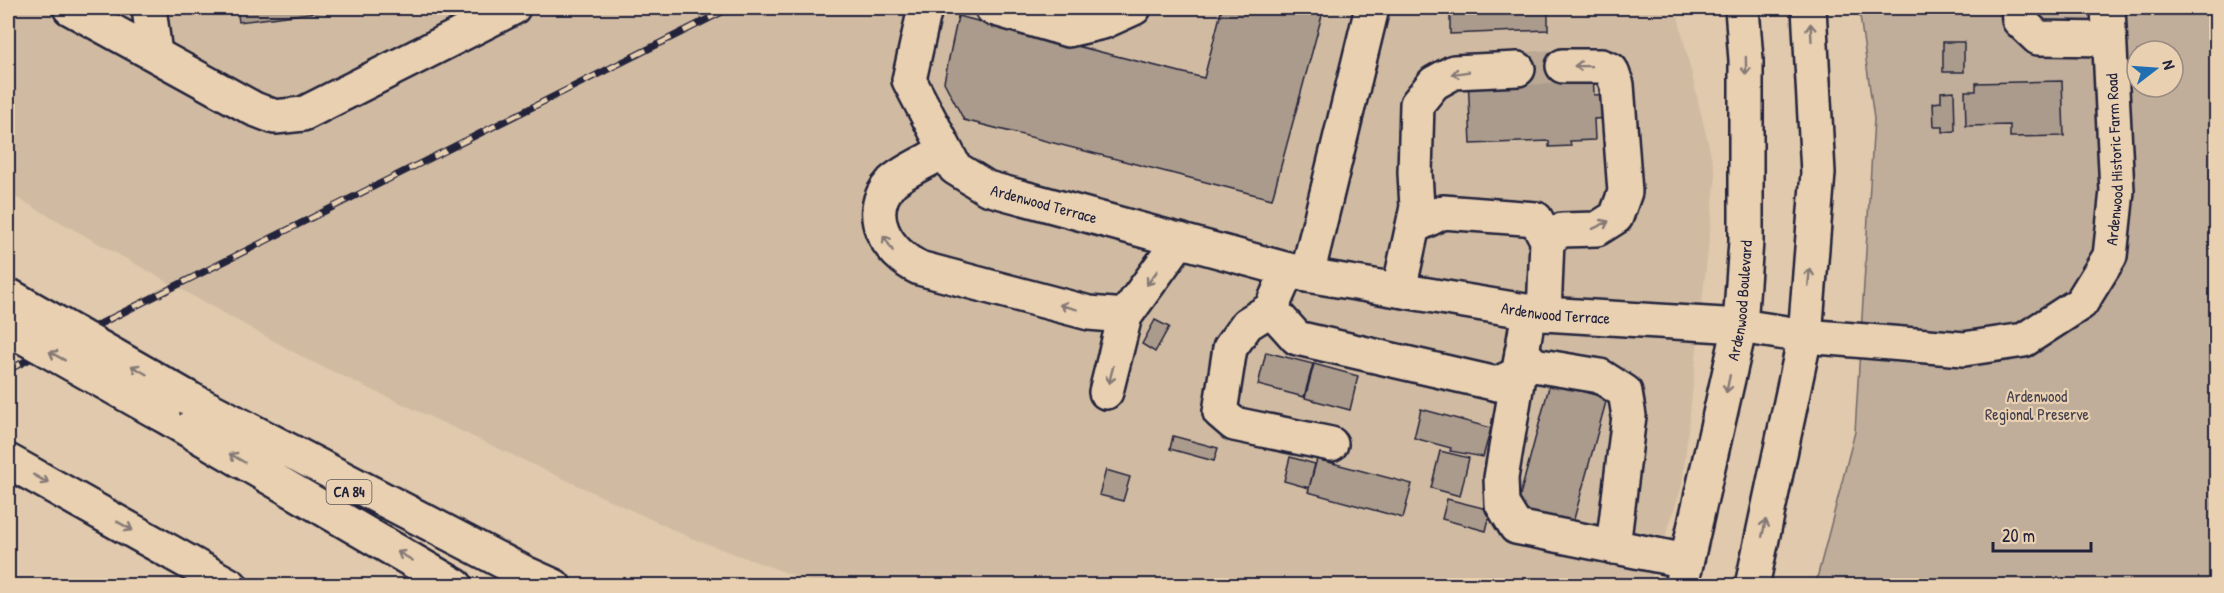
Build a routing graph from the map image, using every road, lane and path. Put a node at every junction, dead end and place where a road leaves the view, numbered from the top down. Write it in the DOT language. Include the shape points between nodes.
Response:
graph roads {
  1 [pos="70,8"];
  2 [pos="149,8"];
  3 [pos="513,8"];
  4 [pos="925,8"];
  5 [pos="992,8"];
  6 [pos="1134,8"];
  7 [pos="1371,8"];
  8 [pos="1742,8"];
  9 [pos="1809,8"];
  10 [pos="2018,8"];
  11 [pos="2109,23"];
  12 [pos="154,54"];
  13 [pos="1563,66"];
  14 [pos="1518,69"];
  15 [pos="944,151"];
  16 [pos="1413,227"];
  17 [pos="1180,240"];
  18 [pos="1547,240"];
  19 [pos="1297,272"];
  20 [pos="1399,290"];
  21 [pos="8,295"];
  22 [pos="1271,309"];
  23 [pos="1537,312"];
  24 [pos="1125,316"];
  25 [pos="1740,326"];
  26 [pos="8,328"];
  27 [pos="1805,336"];
  28 [pos="1520,363"];
  29 [pos="1106,392"];
  30 [pos="190,399"];
  31 [pos="1331,444"];
  32 [pos="8,461"];
  33 [pos="1613,547"];
  34 [pos="1684,573"];
  35 [pos="230,585"];
  36 [pos="456,585"];
  37 [pos="508,585"];
  38 [pos="554,585"];
  39 [pos="1752,585"];
  1 -- 12 [label="main road"];
  2 -- 12 [label="main road"];
  3 -- 12 [label="main road" via="303,114 275,117 254,109"];
  4 -- 15 [label="main road, Ardenwood Terrace" via="909,81"];
  5 -- 6 [label="main road" via="1068,30 1103,22"];
  7 -- 19 [label="main road"];
  8 -- 25 [label="main road, Ardenwood Boulevard, one-way" via="1746,60 1746,230"];
  27 -- 9 [label="main road, one-way" via="1818,173"];
  10 -- 11 [label="main road" via="2019,20 2038,38"];
  11 -- 27 [label="main road, Ardenwood Historic Farm Road" via="2117,191 2113,234 2110,256 2081,303 2024,340 1964,349"];
  18 -- 13 [label="main road, one-way" via="1562,230 1597,229 1616,217 1625,192 1617,85 1611,70 1601,66"];
  14 -- 16 [label="main road, one-way" via="1454,72 1434,83 1417,104 1417,207"];
  15 -- 17 [label="main road, Ardenwood Terrace" via="955,168 987,188"];
  24 -- 15 [label="main road, one-way" via="1089,313 927,271 898,256 883,236 883,198 892,182"];
  16 -- 18 [label="main road" via="1443,212 1536,219"];
  16 -- 20 [label="main road"];
  17 -- 19 [label="main road, Ardenwood Terrace"];
  17 -- 24 [label="main road, one-way"];
  18 -- 23 [label="main road"];
  19 -- 20 [label="main road, Ardenwood Terrace"];
  19 -- 22 [label="main road"];
  20 -- 23 [label="main road, Ardenwood Terrace"];
  30 -- 21 [label="main road, CA 84, one-way, bridge"];
  22 -- 28 [label="main road" via="1297,338 1497,384"];
  22 -- 31 [label="main road" via="1247,324 1230,348 1220,412 1234,424"];
  23 -- 25 [label="main road, Ardenwood Terrace"];
  23 -- 28 [label="main road"];
  24 -- 29 [label="main road, one-way"];
  25 -- 27 [label="main road, Ardenwood Terrace"];
  25 -- 34 [label="main road, Ardenwood Boulevard, one-way"];
  36 -- 26 [label="main road, CA 84, one-way, bridge"];
  39 -- 27 [label="main road, one-way"];
  28 -- 33 [label="main road" via="1600,376 1625,392 1629,416"];
  28 -- 33 [label="main road" via="1501,478 1502,504 1516,527"];
  30 -- 37 [label="main road, CA 84"];
  30 -- 38 [label="main road"];
  32 -- 35 [label="main road, one-way"];
  33 -- 34 [label="main road"];
}
